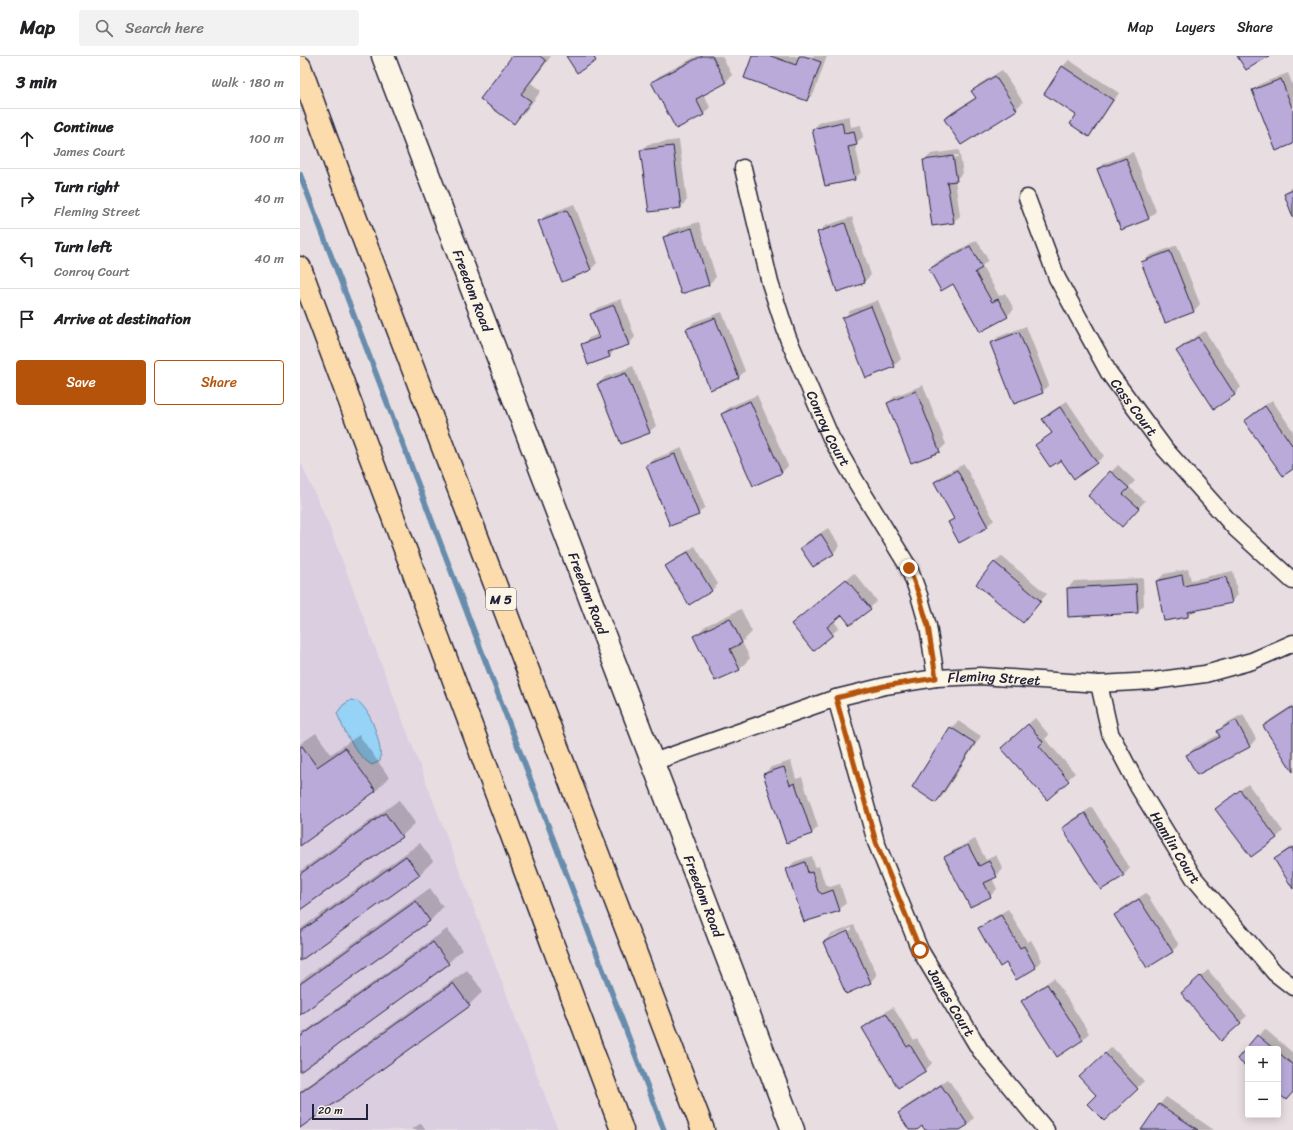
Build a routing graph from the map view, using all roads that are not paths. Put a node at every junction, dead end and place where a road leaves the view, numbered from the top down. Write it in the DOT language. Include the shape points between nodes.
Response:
graph roads {
  1 [pos="387,58"];
  2 [pos="300,67"];
  3 [pos="743,168"];
  4 [pos="1027,198"];
  5 [pos="300,268"];
  6 [pos="1293,581"];
  7 [pos="1293,643"];
  8 [pos="936,678"];
  9 [pos="1099,684"];
  10 [pos="836,698"];
  11 [pos="653,762"];
  12 [pos="1293,987"];
  13 [pos="622,1130"];
  14 [pos="703,1130"];
  15 [pos="793,1130"];
  16 [pos="1046,1130"];
  1 -- 11 [label="street, Freedom Road"];
  2 -- 14 [label="highway, M 5"];
  3 -- 8 [label="street, Conroy Court" via="770,283 788,338 831,438 909,568 928,626"];
  4 -- 6 [label="street, Cass Court" via="1057,278 1109,373 1165,449 1235,528"];
  5 -- 13 [label="highway"];
  7 -- 9 [label="street, Fleming Street" via="1252,661 1206,674 1153,681"];
  8 -- 9 [label="street, Fleming Street" via="980,676"];
  8 -- 10 [label="street, Fleming Street" via="884,686"];
  9 -- 12 [label="street, Hamlin Court" via="1110,733 1139,788 1194,878 1275,972"];
  10 -- 11 [label="street, Fleming Street"];
  10 -- 16 [label="street, James Court" via="876,842 920,950 980,1050"];
  11 -- 15 [label="street, Freedom Road"];
}
